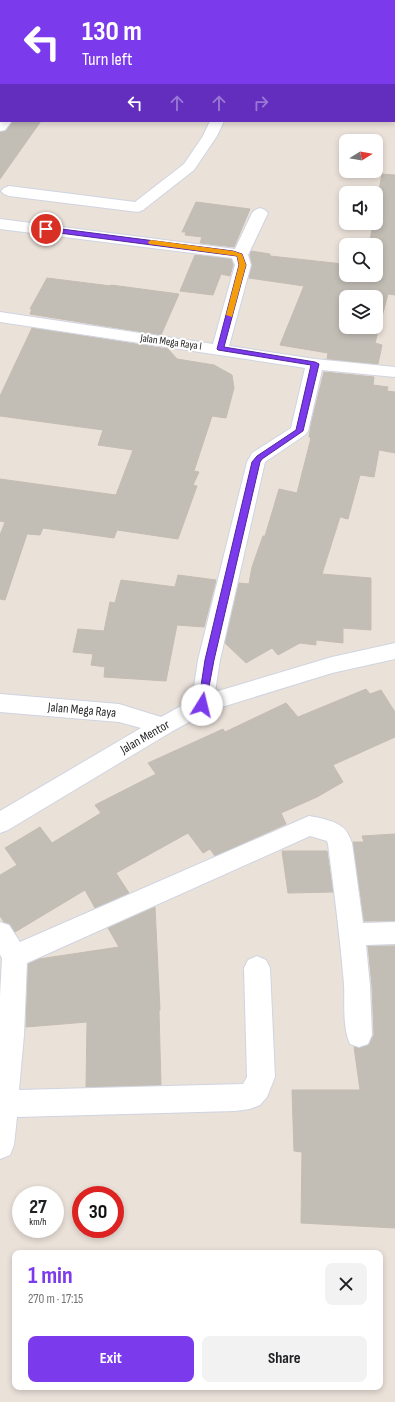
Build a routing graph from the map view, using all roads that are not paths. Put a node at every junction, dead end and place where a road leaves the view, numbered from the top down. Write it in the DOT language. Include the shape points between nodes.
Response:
graph roads {
  1 [pos="217,122"];
  2 [pos="9,191"];
  3 [pos="260,213"];
  4 [pos="0,224"];
  5 [pos="130,224"];
  6 [pos="240,255"];
  7 [pos="0,317"];
  8 [pos="220,349"];
  9 [pos="315,364"];
  10 [pos="395,372"];
  11 [pos="395,651"];
  12 [pos="0,703"];
  13 [pos="202,705"];
  14 [pos="162,726"];
  15 [pos="0,823"];
  16 [pos="0,933"];
  17 [pos="395,933"];
  18 [pos="352,934"];
  19 [pos="15,956"];
  20 [pos="257,968"];
  21 [pos="359,1035"];
  22 [pos="4,1104"];
  23 [pos="0,1145"];
  1 -- 5 [label="street" via="189,167"];
  2 -- 5 [label="street"];
  3 -- 6 [label="street"];
  4 -- 5 [label="street"];
  5 -- 6 [label="street"];
  6 -- 8 [label="street, Jalan Mega Raya I" via="243,265"];
  7 -- 8 [label="street, Jalan Mega Raya I"];
  8 -- 9 [label="street"];
  9 -- 10 [label="street"];
  9 -- 13 [label="street" via="299,431 259,457 256,462 209,660"];
  11 -- 13 [label="street, Jalan Mentor" via="332,664"];
  12 -- 14 [label="street, Jalan Mega Raya" via="119,713"];
  13 -- 14 [label="street, Jalan Mentor"];
  14 -- 15 [label="street, Jalan Mentor"];
  16 -- 19 [label="street"];
  17 -- 18 [label="street"];
  18 -- 19 [label="street" via="340,843 335,834 310,826"];
  18 -- 21 [label="street" via="358,986"];
  19 -- 22 [label="street"];
  20 -- 22 [label="street" via="261,1077 257,1088 250,1096"];
  22 -- 23 [label="street"];
}
